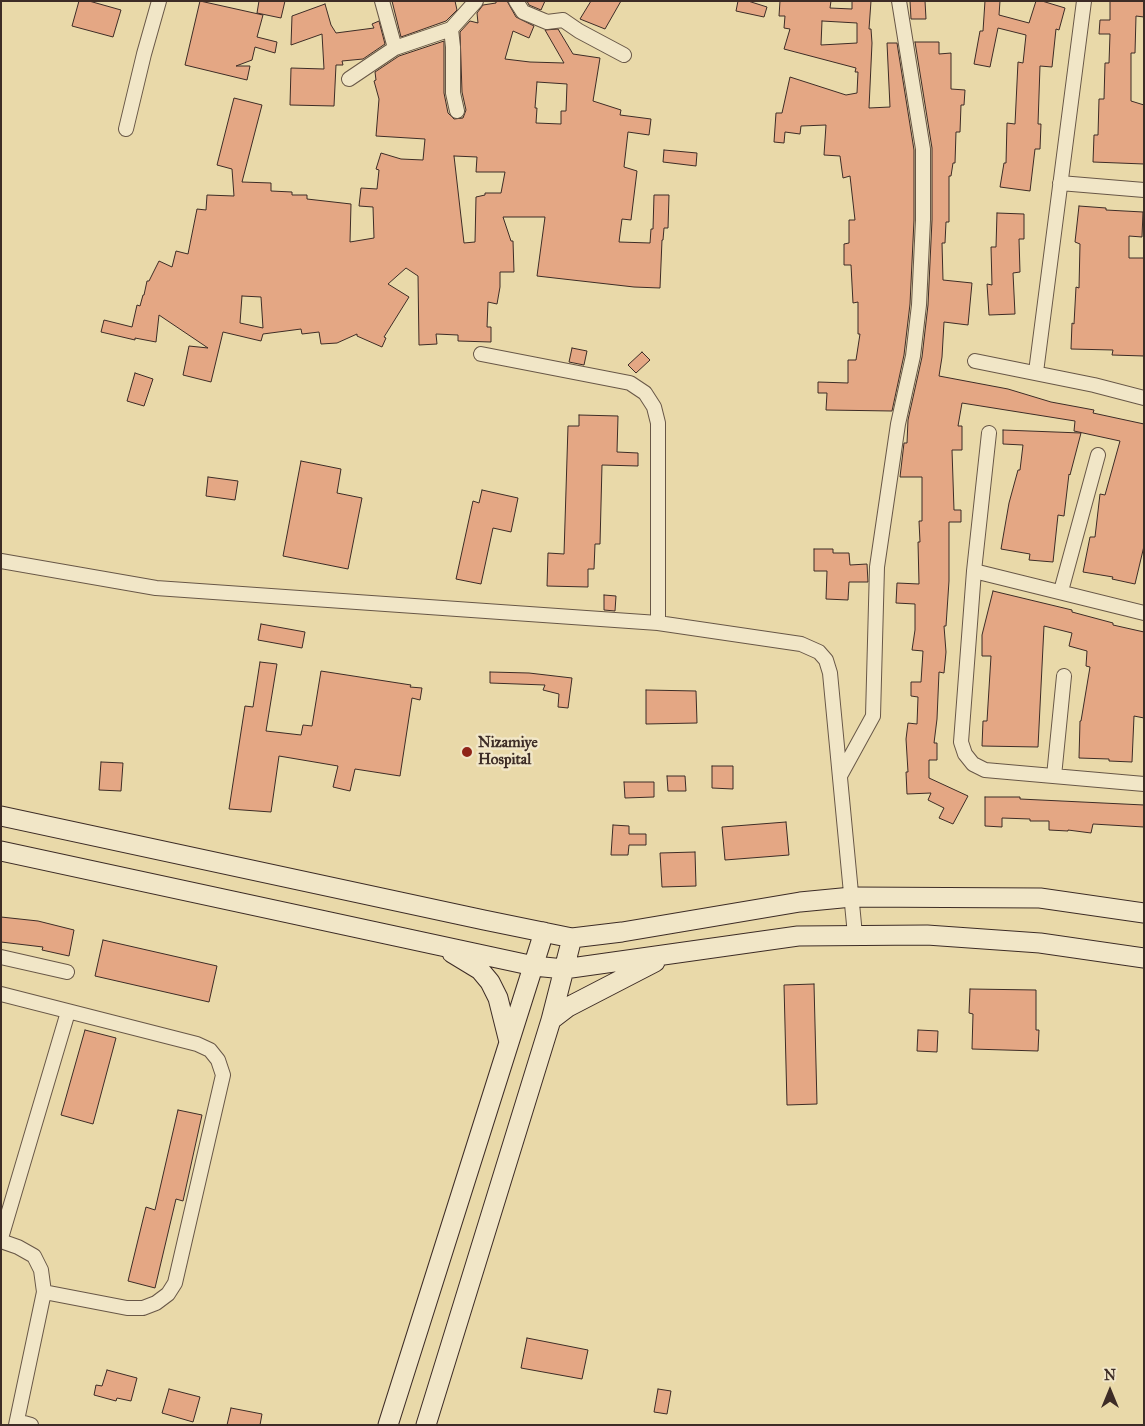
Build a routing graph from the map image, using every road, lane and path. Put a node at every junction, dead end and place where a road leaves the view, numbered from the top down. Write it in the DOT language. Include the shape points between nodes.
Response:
graph roads {
  1 [pos="159,1"];
  2 [pos="382,1"];
  3 [pos="476,1"];
  4 [pos="516,1"];
  5 [pos="899,1"];
  6 [pos="1084,1"];
  7 [pos="451,29"];
  8 [pos="395,48"];
  9 [pos="624,55"];
  10 [pos="350,79"];
  11 [pos="457,111"];
  12 [pos="126,129"];
  13 [pos="1060,183"];
  14 [pos="1144,190"];
  15 [pos="481,354"];
  16 [pos="975,361"];
  17 [pos="1036,372"];
  18 [pos="1144,398"];
  19 [pos="989,433"];
  20 [pos="1098,455"];
  21 [pos="1,561"];
  22 [pos="974,571"];
  23 [pos="1061,591"];
  24 [pos="1144,613"];
  25 [pos="658,623"];
  26 [pos="1064,676"];
  27 [pos="840,776"];
  28 [pos="1054,776"];
  29 [pos="1144,784"];
  30 [pos="1,816"];
  31 [pos="1,851"];
  32 [pos="852,897"];
  33 [pos="1144,913"];
  34 [pos="544,932"];
  35 [pos="855,935"];
  36 [pos="572,938"];
  37 [pos="441,946"];
  38 [pos="667,955"];
  39 [pos="1,957"];
  40 [pos="1144,958"];
  41 [pos="534,966"];
  42 [pos="564,969"];
  43 [pos="67,972"];
  44 [pos="1,994"];
  45 [pos="68,1012"];
  46 [pos="552,1020"];
  47 [pos="510,1042"];
  48 [pos="1,1240"];
  49 [pos="44,1292"];
  50 [pos="17,1423"];
  51 [pos="31,1425"];
  52 [pos="388,1425"];
  53 [pos="426,1425"];
  1 -- 12 [label="street"];
  2 -- 8 [label="street"];
  3 -- 7 [label="street"];
  4 -- 9 [label="street" via="523,12 547,22 563,20"];
  5 -- 27 [label="street" via="923,149 924,220 919,305 877,567 872,716"];
  6 -- 13 [label="street"];
  7 -- 8 [label="street"];
  7 -- 11 [label="street" via="453,93"];
  8 -- 10 [label="street"];
  13 -- 14 [label="street"];
  13 -- 17 [label="street"];
  15 -- 25 [label="street" via="630,383 645,393 654,407 658,423"];
  16 -- 17 [label="street"];
  17 -- 18 [label="street"];
  19 -- 22 [label="street"];
  20 -- 23 [label="street"];
  21 -- 25 [label="street" via="156,588"];
  22 -- 23 [label="street"];
  22 -- 28 [label="street" via="961,742 965,754 973,764 985,770"];
  23 -- 24 [label="street"];
  25 -- 27 [label="street" via="801,644 819,652 830,673"];
  26 -- 28 [label="street"];
  27 -- 32 [label="street"];
  28 -- 29 [label="street"];
  30 -- 34 [label="street"];
  31 -- 37 [label="street"];
  32 -- 33 [label="street" via="1040,898"];
  32 -- 35 [label="street"];
  32 -- 36 [label="street" via="800,902"];
  34 -- 36 [label="street"];
  34 -- 41 [label="street"];
  35 -- 38 [label="street" via="798,936"];
  35 -- 40 [label="street" via="927,935 1040,943"];
  36 -- 42 [label="street"];
  37 -- 41 [label="street"];
  37 -- 47 [label="street" via="480,970 490,982 498,998"];
  38 -- 42 [label="street"];
  38 -- 46 [label="street" via="568,1007"];
  39 -- 43 [label="street"];
  41 -- 42 [label="street"];
  41 -- 47 [label="street"];
  42 -- 46 [label="street"];
  44 -- 45 [label="street"];
  45 -- 48 [label="street"];
  45 -- 49 [label="street" via="197,1044 210,1050 223,1075 175,1283 168,1294 143,1308 127,1308"];
  46 -- 53 [label="street"];
  47 -- 52 [label="street"];
  48 -- 49 [label="street" via="34,1256 41,1270"];
  49 -- 50 [label="street"];
  50 -- 51 [label="street"];
}
